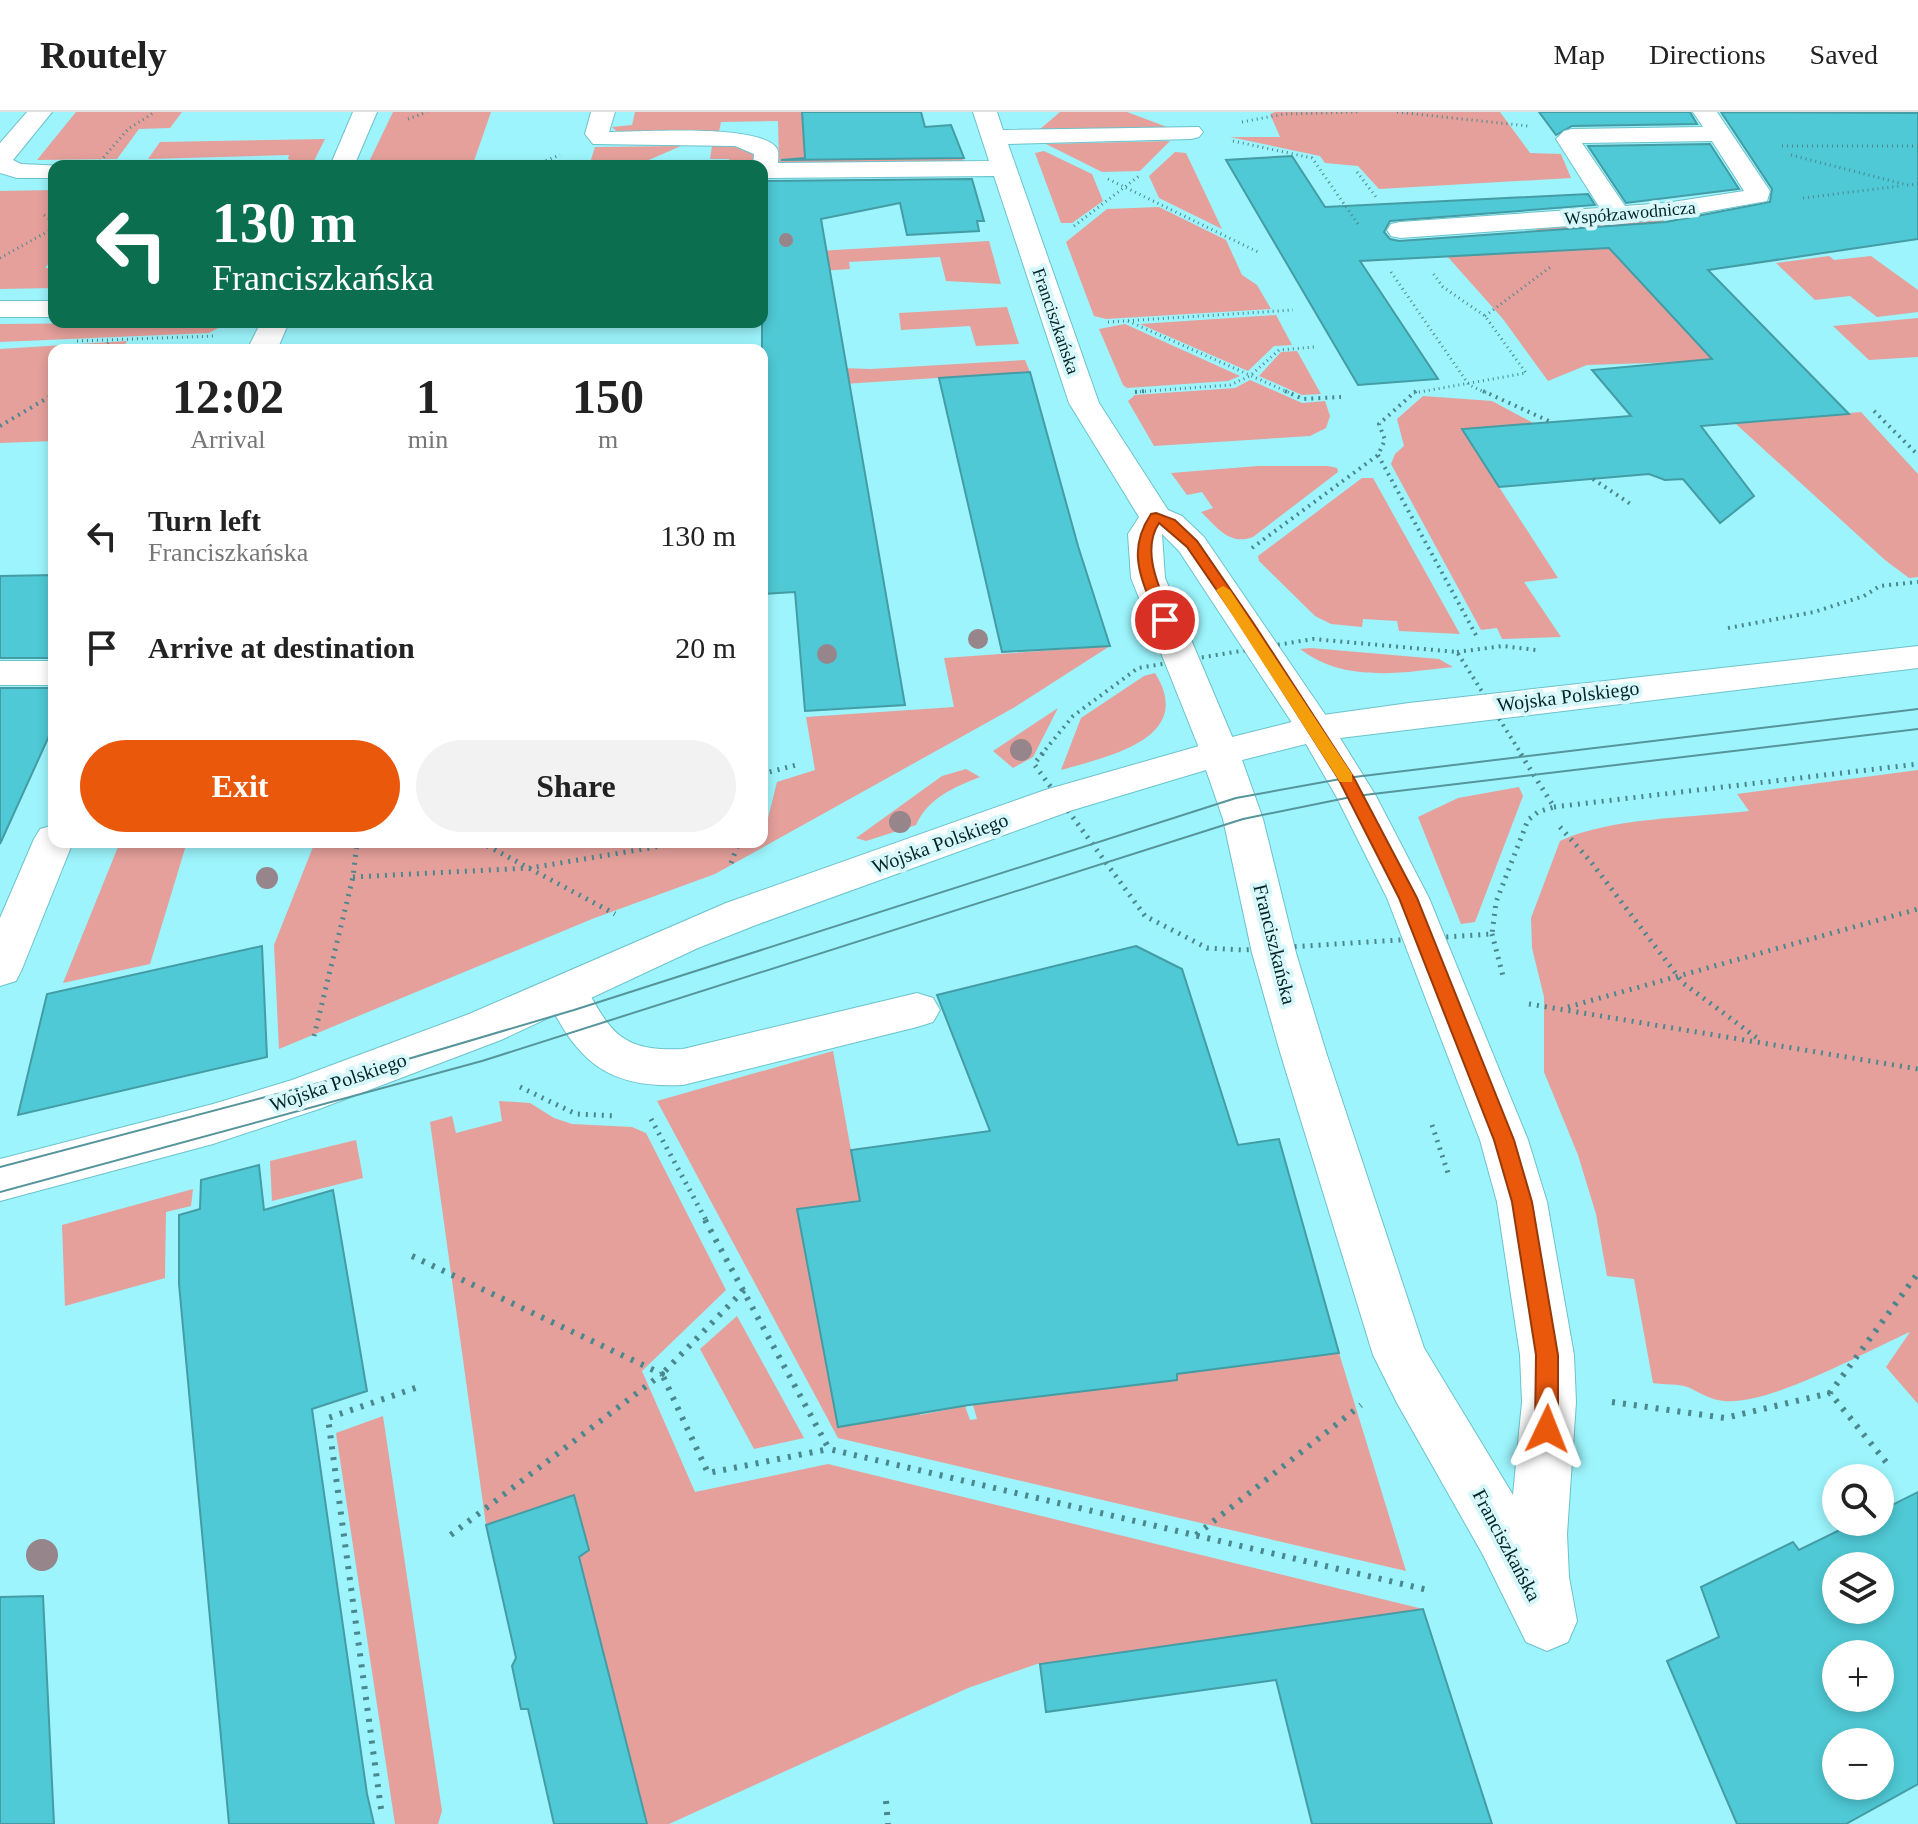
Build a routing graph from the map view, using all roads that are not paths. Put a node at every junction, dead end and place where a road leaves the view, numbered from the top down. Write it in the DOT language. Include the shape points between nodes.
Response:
graph roads {
  1 [pos="40,112"];
  2 [pos="365,112"];
  3 [pos="603,112"];
  4 [pos="1705,112"];
  5 [pos="989,125"];
  6 [pos="1191,132"];
  7 [pos="1735,142"];
  8 [pos="345,160"];
  9 [pos="766,160"];
  10 [pos="1004,168"];
  11 [pos="48,171"];
  12 [pos="768,171"];
  13 [pos="1619,215"];
  14 [pos="1400,230"];
  15 [pos="0,309"];
  16 [pos="48,309"];
  17 [pos="1156,517"];
  18 [pos="1918,657"];
  19 [pos="0,673"];
  20 [pos="48,673"];
  21 [pos="1316,729"];
  22 [pos="1220,753"];
  23 [pos="50,848"];
  24 [pos="0,969"];
  25 [pos="566,992"];
  26 [pos="917,1010"];
  27 [pos="0,1180"];
  1 -- 11 [label="main road" via="0,158 1,164 17,171"];
  2 -- 8 [label="main road"];
  3 -- 9 [label="main road" via="597,134 601,139 738,139 766,150"];
  4 -- 7 [label="main road, Współzawodnicza"];
  5 -- 6 [label="main road"];
  5 -- 10 [label="main road, Franciszkańska"];
  7 -- 13 [label="main road, Współzawodnicza" via="1758,196"];
  7 -- 13 [label="main road" via="1568,139"];
  10 -- 12 [label="main road"];
  10 -- 17 [label="main road, Franciszkańska" via="1084,403"];
  13 -- 14 [label="main road, Współzawodnicza"];
  15 -- 16 [label="main road"];
  17 -- 21 [label="main road, Franciszkańska" via="1192,544"];
  17 -- 22 [label="main road, Franciszkańska" via="1145,534 1148,578"];
  18 -- 21 [label="main road, Wojska Polskiego" via="1540,698"];
  19 -- 20 [label="main road"];
  21 -- 22 [label="main road, Wojska Polskiego"];
  21 -- 22 [label="main road, Franciszkańska" via="1375,832 1425,938 1504,1140 1522,1202 1547,1355 1549,1402 1538,1534 1547,1621 1492,1511 1400,1355 1273,949 1250,847"];
  22 -- 25 [label="main road, Wojska Polskiego" via="1059,800 741,914"];
  23 -- 24 [label="main road"];
  25 -- 26 [label="main road" via="599,1043 630,1066 657,1070"];
  25 -- 27 [label="main road, Wojska Polskiego" via="302,1096"];
}
